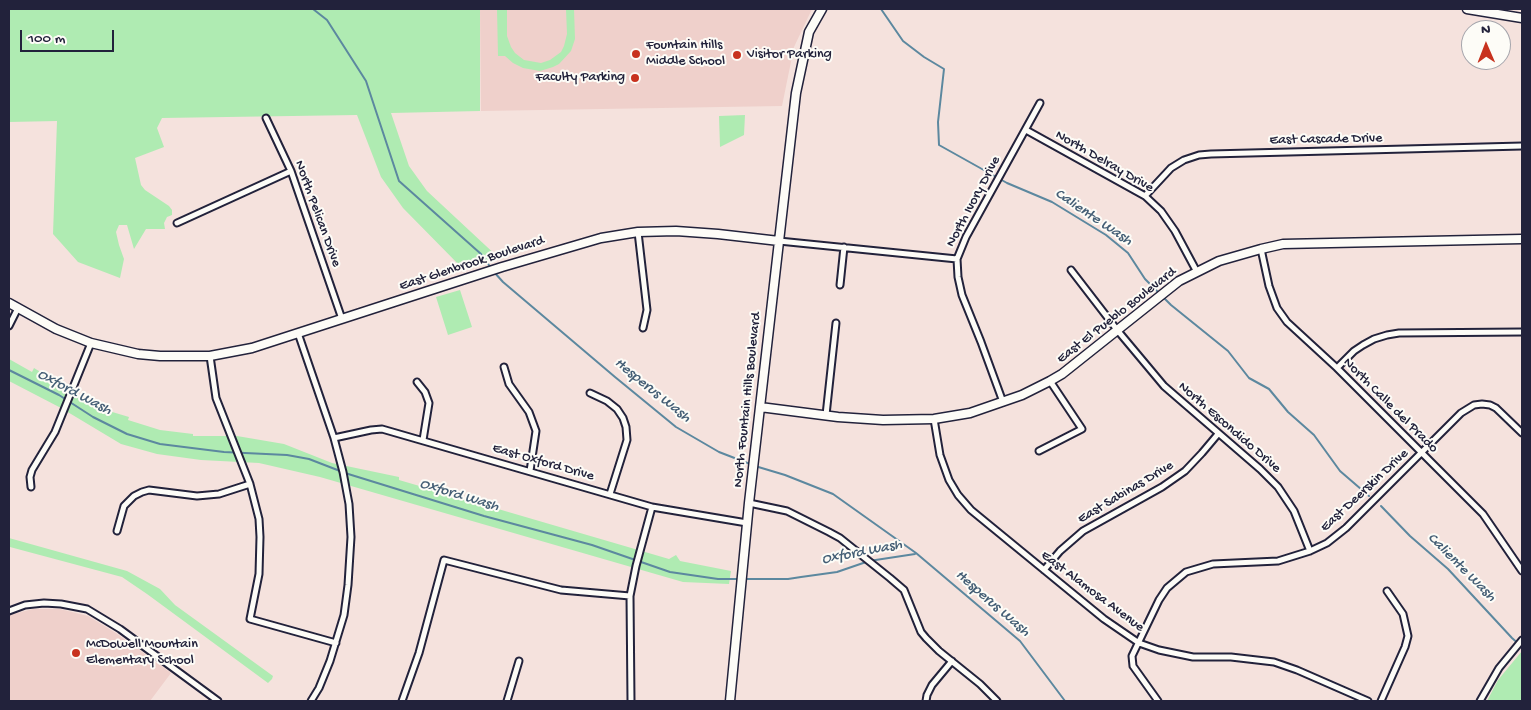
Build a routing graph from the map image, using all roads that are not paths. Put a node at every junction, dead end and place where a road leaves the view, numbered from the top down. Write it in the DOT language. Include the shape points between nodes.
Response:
graph roads {
  1 [pos="822,9"];
  2 [pos="1467,9"];
  3 [pos="1522,18"];
  4 [pos="1040,103"];
  5 [pos="266,118"];
  6 [pos="1026,130"];
  7 [pos="1522,146"];
  8 [pos="291,171"];
  9 [pos="1145,196"];
  10 [pos="177,223"];
  11 [pos="638,232"];
  12 [pos="1522,239"];
  13 [pos="779,241"];
  14 [pos="844,247"];
  15 [pos="1261,249"];
  16 [pos="957,259"];
  17 [pos="1071,270"];
  18 [pos="1197,272"];
  19 [pos="840,285"];
  20 [pos="9,303"];
  21 [pos="18,308"];
  22 [pos="342,319"];
  23 [pos="836,323"];
  24 [pos="9,326"];
  25 [pos="644,328"];
  26 [pos="1118,331"];
  27 [pos="1522,332"];
  28 [pos="298,333"];
  29 [pos="91,343"];
  30 [pos="210,356"];
  31 [pos="504,367"];
  32 [pos="1337,368"];
  33 [pos="1050,381"];
  34 [pos="417,382"];
  35 [pos="590,393"];
  36 [pos="1003,402"];
  37 [pos="760,407"];
  38 [pos="826,415"];
  39 [pos="934,418"];
  40 [pos="1522,433"];
  41 [pos="1218,434"];
  42 [pos="334,438"];
  43 [pos="423,440"];
  44 [pos="1039,451"];
  45 [pos="1422,453"];
  46 [pos="530,471"];
  47 [pos="250,484"];
  48 [pos="31,487"];
  49 [pos="610,494"];
  50 [pos="749,503"];
  51 [pos="652,507"];
  52 [pos="748,523"];
  53 [pos="117,531"];
  54 [pos="1310,552"];
  55 [pos="1044,570"];
  56 [pos="1522,571"];
  57 [pos="1387,591"];
  58 [pos="630,596"];
  59 [pos="9,611"];
  60 [pos="1522,640"];
  61 [pos="1139,642"];
  62 [pos="336,644"];
  63 [pos="519,661"];
  64 [pos="952,661"];
  65 [pos="210,696"];
  66 [pos="206,701"];
  67 [pos="218,701"];
  68 [pos="311,701"];
  69 [pos="402,701"];
  70 [pos="507,701"];
  71 [pos="631,701"];
  72 [pos="730,701"];
  73 [pos="926,701"];
  74 [pos="997,701"];
  75 [pos="1158,701"];
  76 [pos="1368,701"];
  77 [pos="1381,701"];
  78 [pos="1480,701"];
  1 -- 13 [label="street, North Fountain Hills Boulevard" via="809,32 794,101"];
  2 -- 3 [label="street"];
  4 -- 6 [label="street, North Ivory Drive"];
  5 -- 8 [label="street, North Pelican Drive"];
  6 -- 9 [label="street, North Delray Drive"];
  6 -- 16 [label="street, North Ivory Drive"];
  7 -- 9 [label="street, East Cascade Drive" via="1211,154 1184,160 1171,168"];
  8 -- 10 [label="street"];
  8 -- 22 [label="street, North Pelican Drive"];
  9 -- 18 [label="street, North Delray Drive" via="1175,231"];
  11 -- 13 [label="street, East Glenbrook Boulevard" via="676,231"];
  11 -- 22 [label="street, East Glenbrook Boulevard" via="601,238 552,252"];
  11 -- 25 [label="street" via="647,310"];
  12 -- 15 [label="street, East El Pueblo Boulevard" via="1307,243"];
  13 -- 14 [label="street, East Glenbrook Boulevard"];
  13 -- 37 [label="street, North Fountain Hills Boulevard"];
  14 -- 16 [label="street, East Glenbrook Boulevard"];
  14 -- 19 [label="street"];
  15 -- 18 [label="street, East El Pueblo Boulevard" via="1218,261"];
  15 -- 32 [label="street, North Calle del Prado" via="1277,308 1287,322"];
  16 -- 36 [label="street, North Ivory Drive" via="962,295"];
  17 -- 26 [label="street, North Escondido Drive"];
  18 -- 26 [label="street, East El Pueblo Boulevard" via="1179,281"];
  20 -- 21 [label="street, East Glenbrook Boulevard"];
  21 -- 24 [label="street"];
  21 -- 29 [label="street, East Glenbrook Boulevard" via="56,329"];
  22 -- 28 [label="street, East Glenbrook Boulevard"];
  23 -- 38 [label="street"];
  26 -- 33 [label="street, East El Pueblo Boulevard"];
  26 -- 41 [label="street, North Escondido Drive" via="1164,386"];
  27 -- 32 [label="street" via="1386,335 1354,351"];
  28 -- 30 [label="street, East Glenbrook Boulevard" via="252,348"];
  28 -- 42 [label="street"];
  29 -- 30 [label="street, East Glenbrook Boulevard" via="138,354"];
  29 -- 48 [label="street" via="55,432 32,470"];
  30 -- 47 [label="street" via="216,398"];
  31 -- 46 [label="street" via="509,384 529,412 536,431"];
  32 -- 45 [label="street, North Calle del Prado"];
  33 -- 36 [label="street, East El Pueblo Boulevard"];
  33 -- 44 [label="street" via="1082,430"];
  34 -- 43 [label="street" via="429,403"];
  35 -- 49 [label="street" via="617,409 626,427 627,440"];
  36 -- 39 [label="street, East El Pueblo Boulevard" via="970,413"];
  37 -- 38 [label="street, East El Pueblo Boulevard"];
  37 -- 50 [label="street, North Fountain Hills Boulevard"];
  38 -- 39 [label="street, East El Pueblo Boulevard" via="883,420"];
  39 -- 55 [label="street, East Alamosa Avenue" via="944,467 958,495 971,510"];
  40 -- 45 [label="street, East Deerskin Drive" via="1496,408 1474,405 1461,413"];
  41 -- 54 [label="street, North Escondido Drive" via="1278,487 1294,511"];
  41 -- 55 [label="street, East Sabinas Drive" via="1185,471 1083,531"];
  42 -- 43 [label="street, East Oxford Drive" via="382,430"];
  42 -- 62 [label="street" via="344,473 351,537 346,601"];
  43 -- 46 [label="street, East Oxford Drive"];
  45 -- 54 [label="street, East Deerskin Drive" via="1338,536"];
  45 -- 56 [label="street, North Calle del Prado" via="1483,514"];
  46 -- 49 [label="street, East Oxford Drive"];
  47 -- 53 [label="street" via="219,494 197,496 150,490 142,492 124,506"];
  47 -- 62 [label="street" via="258,519 260,552 250,619"];
  49 -- 51 [label="street, East Oxford Drive"];
  50 -- 52 [label="street, North Fountain Hills Boulevard"];
  50 -- 64 [label="street" via="787,512 840,538 904,590 921,632"];
  51 -- 52 [label="street, East Oxford Drive"];
  51 -- 58 [label="street"];
  52 -- 72 [label="street, North Fountain Hills Boulevard"];
  54 -- 61 [label="street, East Deerskin Drive" via="1278,561 1213,564 1186,572 1167,588"];
  55 -- 61 [label="street, East Alamosa Avenue" via="1104,619"];
  57 -- 77 [label="street" via="1403,614 1408,636"];
  58 -- 69 [label="street" via="561,590 444,560 420,653"];
  58 -- 71 [label="street"];
  59 -- 65 [label="street" via="44,603 87,609 120,629"];
  60 -- 78 [label="street" via="1499,668"];
  61 -- 75 [label="street, East Deerskin Drive" via="1132,656 1133,666"];
  61 -- 76 [label="street, East Alamosa Avenue" via="1193,657 1274,662"];
  62 -- 68 [label="street"];
  63 -- 70 [label="street"];
  64 -- 73 [label="street" via="932,685"];
  64 -- 74 [label="street"];
  65 -- 66 [label="street"];
  65 -- 67 [label="street"];
}
